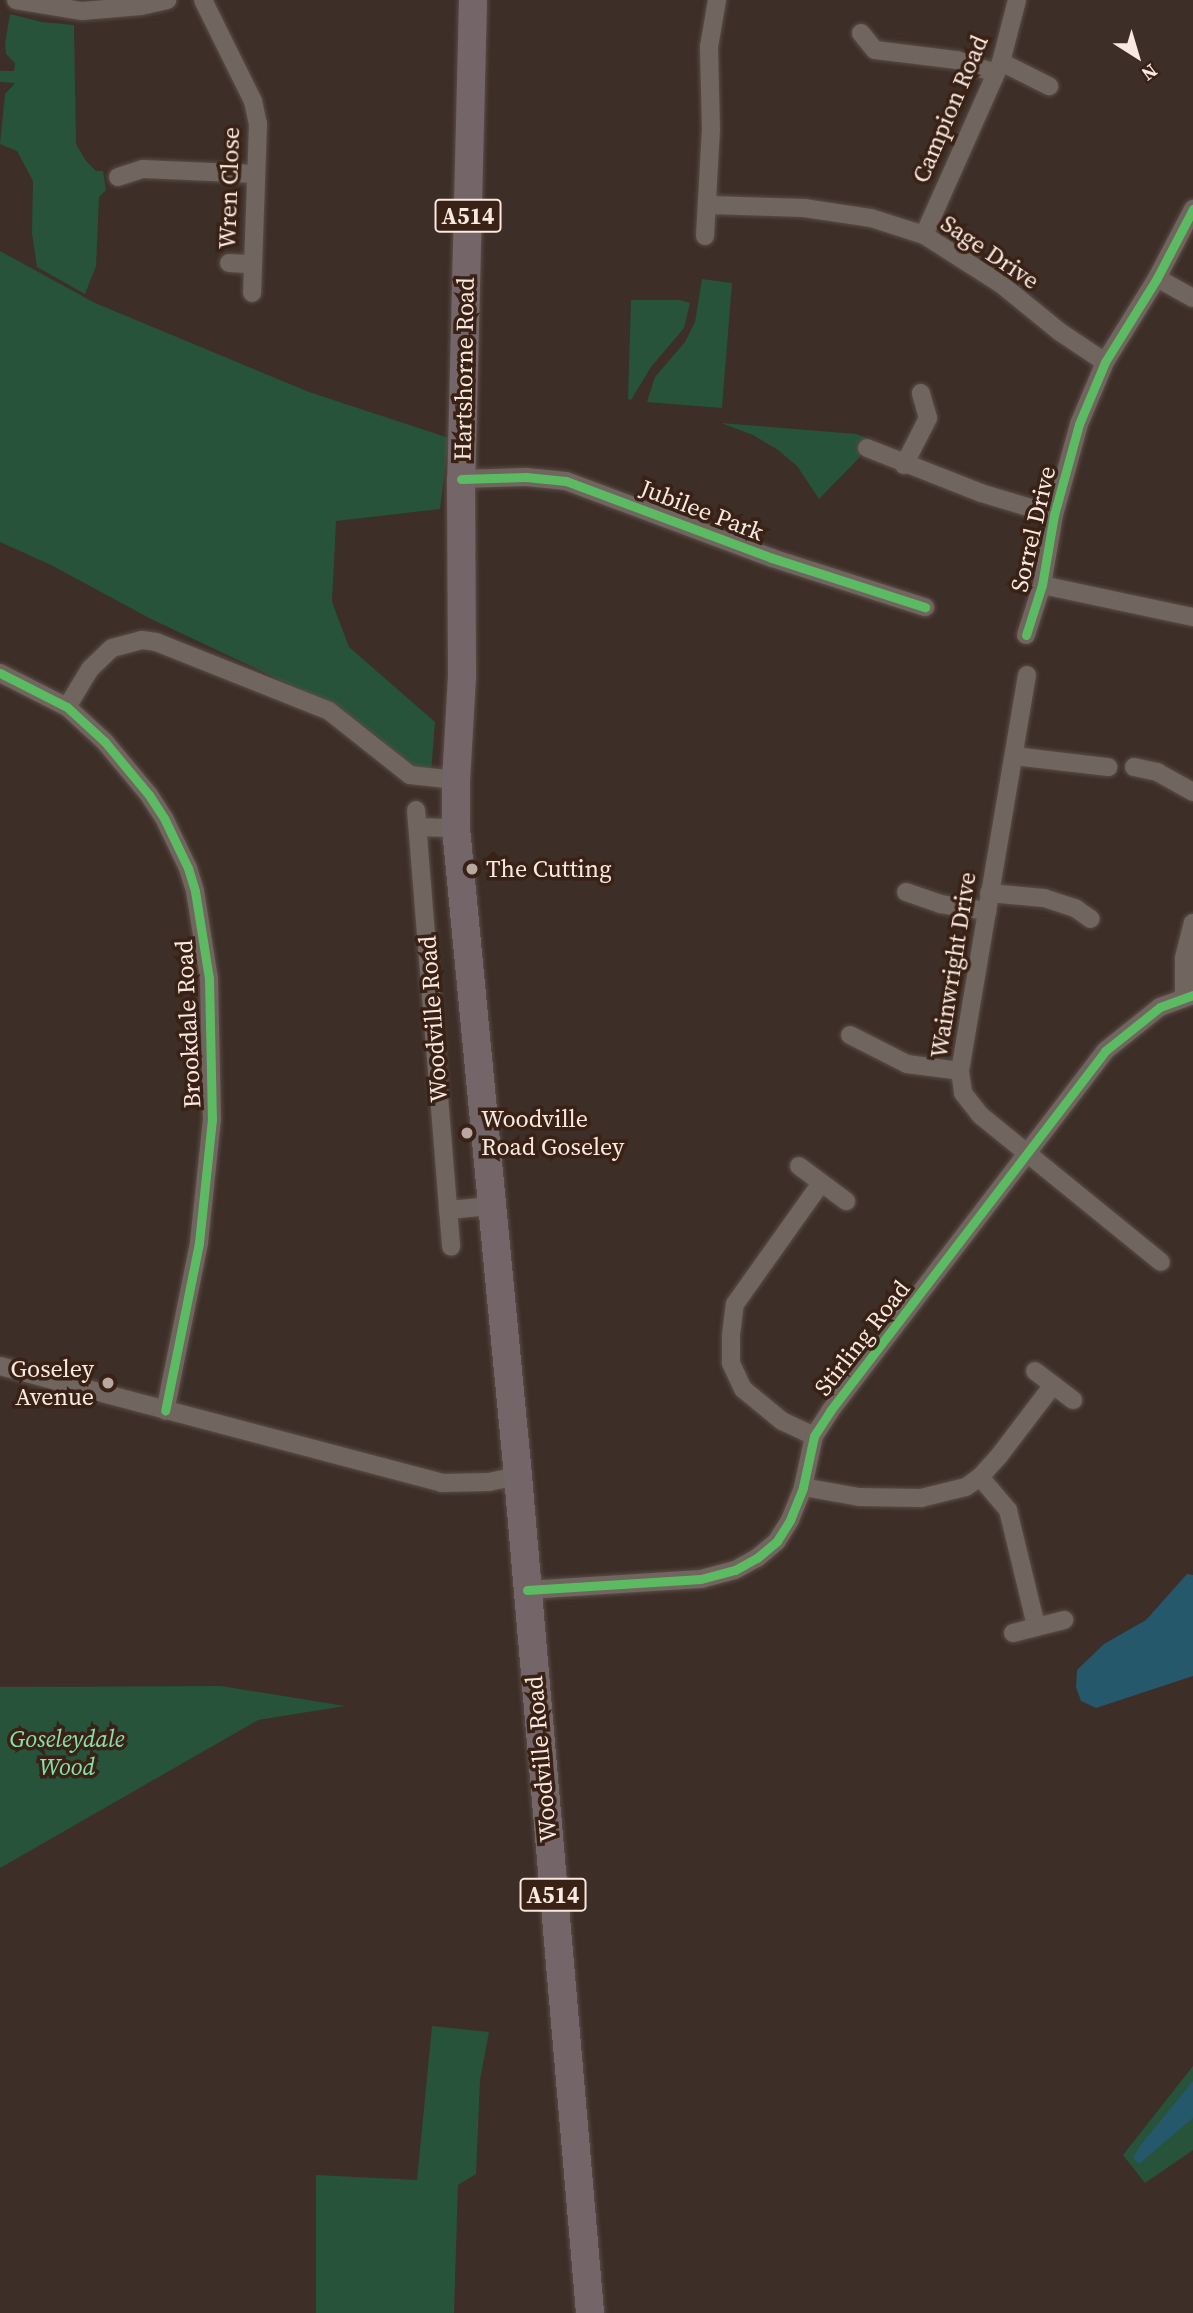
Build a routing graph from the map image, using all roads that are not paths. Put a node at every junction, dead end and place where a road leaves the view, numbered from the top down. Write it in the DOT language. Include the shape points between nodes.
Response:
graph roads {
  1 [pos="16,0"];
  2 [pos="167,0"];
  3 [pos="203,0"];
  4 [pos="473,0"];
  5 [pos="716,0"];
  6 [pos="1017,0"];
  7 [pos="861,33"];
  8 [pos="998,67"];
  9 [pos="1049,86"];
  10 [pos="256,174"];
  11 [pos="118,177"];
  12 [pos="709,205"];
  13 [pos="1193,209"];
  14 [pos="924,235"];
  15 [pos="705,236"];
  16 [pos="229,263"];
  17 [pos="251,264"];
  18 [pos="1157,278"];
  19 [pos="252,293"];
  20 [pos="1193,298"];
  21 [pos="1105,362"];
  22 [pos="921,393"];
  23 [pos="867,448"];
  24 [pos="904,465"];
  25 [pos="461,479"];
  26 [pos="1054,515"];
  27 [pos="1042,585"];
  28 [pos="925,607"];
  29 [pos="1193,617"];
  30 [pos="1026,635"];
  31 [pos="0,673"];
  32 [pos="1027,675"];
  33 [pos="67,707"];
  34 [pos="1014,756"];
  35 [pos="1134,766"];
  36 [pos="1108,767"];
  37 [pos="456,780"];
  38 [pos="1193,792"];
  39 [pos="456,828"];
  40 [pos="906,892"];
  41 [pos="989,892"];
  42 [pos="987,911"];
  43 [pos="1091,919"];
  44 [pos="1193,923"];
  45 [pos="1188,996"];
  46 [pos="850,1035"];
  47 [pos="960,1071"];
  48 [pos="1029,1154"];
  49 [pos="799,1166"];
  50 [pos="821,1182"];
  51 [pos="846,1200"];
  52 [pos="490,1206"];
  53 [pos="448,1210"];
  54 [pos="451,1247"];
  55 [pos="1161,1262"];
  56 [pos="0,1366"];
  57 [pos="1035,1371"];
  58 [pos="1053,1385"];
  59 [pos="1073,1400"];
  60 [pos="165,1411"];
  61 [pos="814,1436"];
  62 [pos="518,1476"];
  63 [pos="980,1478"];
  64 [pos="803,1487"];
  65 [pos="527,1590"];
  66 [pos="1064,1620"];
  67 [pos="1035,1626"];
  68 [pos="1013,1633"];
  69 [pos="590,2313"];
  1 -- 2 [label="street" via="82,11"];
  3 -- 10 [label="street, Wren Close" via="253,101 258,124"];
  4 -- 25 [label="main road, Hartshorne Road / A514"];
  5 -- 12 [label="street" via="709,47"];
  6 -- 8 [label="street, Campion Road"];
  7 -- 8 [label="street" via="875,50"];
  8 -- 9 [label="street"];
  8 -- 14 [label="street, Campion Road"];
  10 -- 11 [label="street" via="143,169"];
  10 -- 17 [label="street, Wren Close"];
  12 -- 14 [label="street, Sage Drive" via="804,208 871,218"];
  12 -- 15 [label="street"];
  13 -- 18 [label="street, Sorrel Drive"];
  14 -- 21 [label="street, Sage Drive" via="1002,284"];
  16 -- 17 [label="street, Wren Close"];
  17 -- 19 [label="street, Wren Close"];
  18 -- 20 [label="street"];
  18 -- 21 [label="street, Sorrel Drive"];
  21 -- 26 [label="street, Sorrel Drive" via="1080,424"];
  22 -- 24 [label="street" via="928,418"];
  23 -- 24 [label="street"];
  24 -- 26 [label="street"];
  25 -- 28 [label="street, Jubilee Park" via="566,481 772,558"];
  25 -- 37 [label="main road, Hartshorne Road / A514" via="462,677"];
  26 -- 27 [label="street, Sorrel Drive"];
  27 -- 29 [label="street"];
  27 -- 30 [label="street, Sorrel Drive"];
  31 -- 33 [label="street, Brookdale Road"];
  32 -- 34 [label="street, Wainwright Drive"];
  33 -- 37 [label="street" via="90,668 112,648 142,640 156,642 329,710 410,775"];
  33 -- 60 [label="street, Brookdale Road" via="127,767 164,818 188,868 208,965 212,1061 209,1168 183,1333"];
  34 -- 36 [label="street"];
  34 -- 41 [label="street, Wainwright Drive"];
  35 -- 38 [label="street" via="1157,772"];
  37 -- 39 [label="main road, Woodville Road / A514"];
  39 -- 52 [label="main road, Woodville Road / A514"];
  39 -- 53 [label="street, Woodville Road" via="417,819"];
  40 -- 42 [label="street" via="940,904"];
  41 -- 42 [label="street, Wainwright Drive"];
  41 -- 43 [label="street" via="1044,898 1075,908"];
  42 -- 47 [label="street, Wainwright Drive"];
  44 -- 45 [label="street" via="1184,958"];
  45 -- 48 [label="street, Stirling Road" via="1160,1007 1105,1051"];
  46 -- 47 [label="street" via="907,1064"];
  47 -- 48 [label="street, Wainwright Drive" via="963,1093 980,1115"];
  48 -- 55 [label="street, Wainwright Drive"];
  48 -- 61 [label="street, Stirling Road"];
  49 -- 50 [label="street"];
  50 -- 51 [label="street"];
  50 -- 61 [label="street" via="735,1304 731,1335 731,1363 743,1389 782,1421"];
  52 -- 53 [label="street"];
  52 -- 62 [label="main road, Woodville Road / A514"];
  53 -- 54 [label="street, Woodville Road"];
  56 -- 60 [label="street"];
  57 -- 58 [label="street"];
  58 -- 59 [label="street"];
  58 -- 63 [label="street"];
  60 -- 62 [label="street" via="442,1483"];
  61 -- 64 [label="street, Stirling Road"];
  62 -- 65 [label="main road, Woodville Road / A514"];
  63 -- 64 [label="street" via="956,1490 921,1498 859,1497"];
  63 -- 67 [label="street" via="1008,1510"];
  64 -- 65 [label="street, Stirling Road" via="777,1541 734,1570 701,1579"];
  65 -- 69 [label="main road, Woodville Road / A514"];
  66 -- 67 [label="street"];
  67 -- 68 [label="street"];
}
